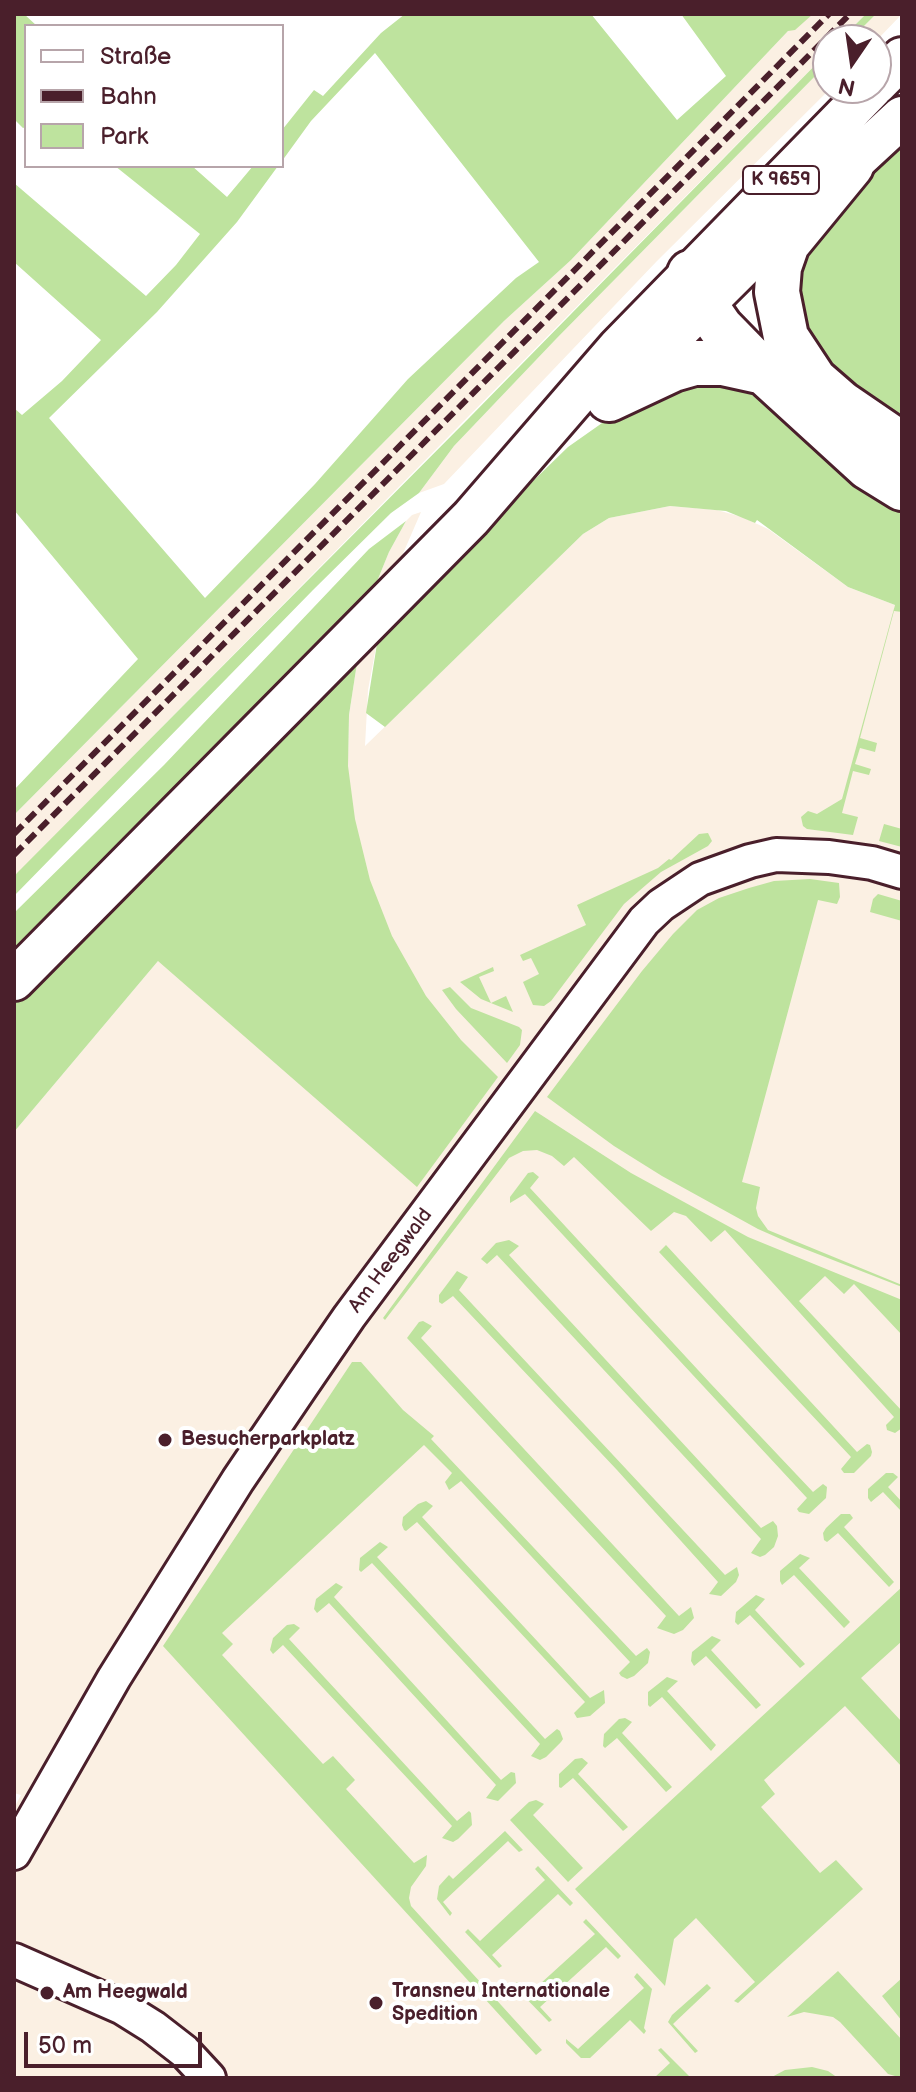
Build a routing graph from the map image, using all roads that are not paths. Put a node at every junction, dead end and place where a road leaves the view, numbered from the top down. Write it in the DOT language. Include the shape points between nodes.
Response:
graph roads {
  1 [pos="859,104"];
  2 [pos="902,117"];
  3 [pos="851,166"];
  4 [pos="703,291"];
  5 [pos="764,372"];
  6 [pos="813,378"];
  7 [pos="609,399"];
  8 [pos="902,445"];
  9 [pos="902,488"];
  10 [pos="471,518"];
  11 [pos="902,872"];
  12 [pos="14,980"];
  13 [pos="14,1853"];
  14 [pos="14,1960"];
  15 [pos="209,2078"];
  1 -- 4 [label="main road, K 9659"];
  2 -- 3 [label="main road, K 9659"];
  3 -- 4 [label="main road, K 9659"];
  3 -- 6 [label="highway" via="787,244 779,267 777,292 786,337"];
  4 -- 5 [label="highway" via="721,328"];
  4 -- 6 [label="highway"];
  4 -- 7 [label="main road, K 9659"];
  4 -- 10 [label="main road, K 9659" via="618,348"];
  5 -- 7 [label="highway" via="694,363"];
  5 -- 9 [label="highway" via="868,467"];
  6 -- 8 [label="highway"];
  7 -- 10 [label="main road, K 9659"];
  10 -- 12 [label="main road, K 9659"];
  11 -- 13 [label="street, Am Heegwald" via="829,857 776,855 700,879 644,921 283,1413 114,1678"];
  14 -- 15 [label="street" via="121,2007 184,2051"];
}
